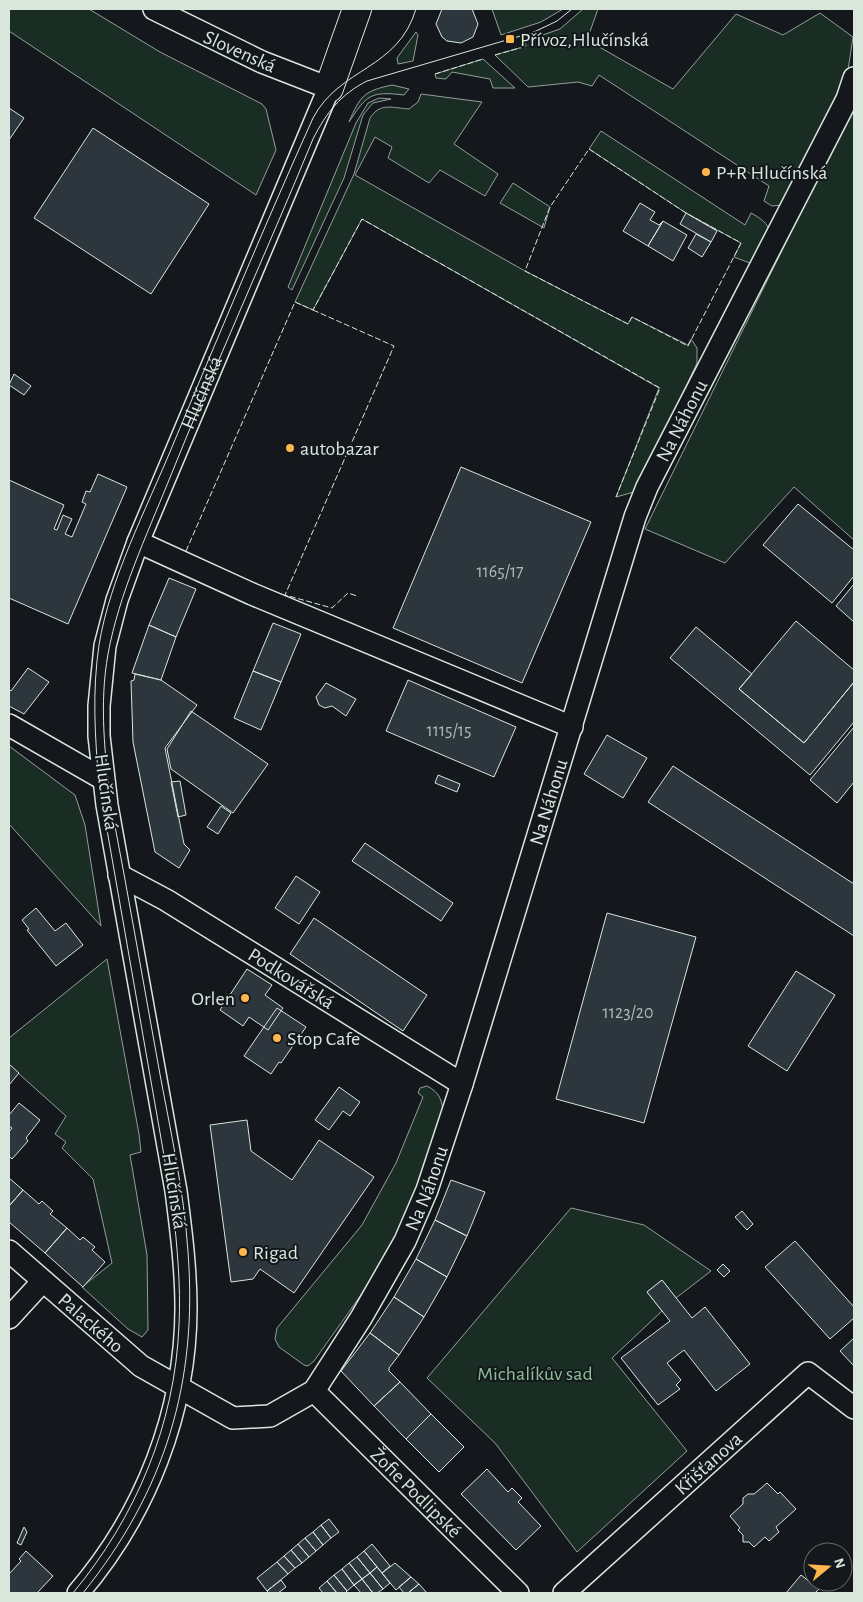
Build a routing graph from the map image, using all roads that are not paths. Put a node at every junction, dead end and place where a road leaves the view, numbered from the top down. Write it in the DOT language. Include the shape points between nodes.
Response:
graph roads {
  1 [pos="154,9"];
  2 [pos="357,9"];
  3 [pos="854,78"];
  4 [pos="329,88"];
  5 [pos="138,542"];
  6 [pos="9,725"];
  7 [pos="572,727"];
  8 [pos="103,779"];
  9 [pos="119,875"];
  10 [pos="462,1084"];
  11 [pos="9,1251"];
  12 [pos="42,1282"];
  13 [pos="9,1318"];
  14 [pos="177,1387"];
  15 [pos="314,1391"];
  16 [pos="854,1408"];
  17 [pos="78,1593"];
  18 [pos="518,1593"];
  19 [pos="564,1593"];
  1 -- 4 [label="street, Slovenská" via="262,62"];
  2 -- 4 [label="main road, Hlučínská"];
  3 -- 7 [label="street, Na Náhonu" via="647,487 635,517"];
  4 -- 5 [label="street, Hlučínská"];
  5 -- 7 [label="street" via="252,594"];
  5 -- 8 [label="street, Hlučínská" via="117,600 102,662 99,706"];
  6 -- 8 [label="street"];
  7 -- 10 [label="street, Na Náhonu"];
  8 -- 9 [label="street, Hlučínská"];
  9 -- 10 [label="street, Podkovářská" via="166,900"];
  9 -- 14 [label="street, Hlučínská" via="176,1191 182,1241 186,1308"];
  10 -- 15 [label="street, Na Náhonu" via="427,1190 405,1241"];
  11 -- 12 [label="street, Palackého"];
  12 -- 13 [label="street"];
  12 -- 14 [label="street, Palackého" via="141,1366"];
  14 -- 15 [label="street, Na Náhonu" via="233,1418 270,1416"];
  14 -- 17 [label="street, Hlučínská" via="160,1451 144,1492 121,1536"];
  15 -- 18 [label="street, Žofie Podlipské"];
  16 -- 19 [label="street, Křišťanova" via="808,1373"];
}
